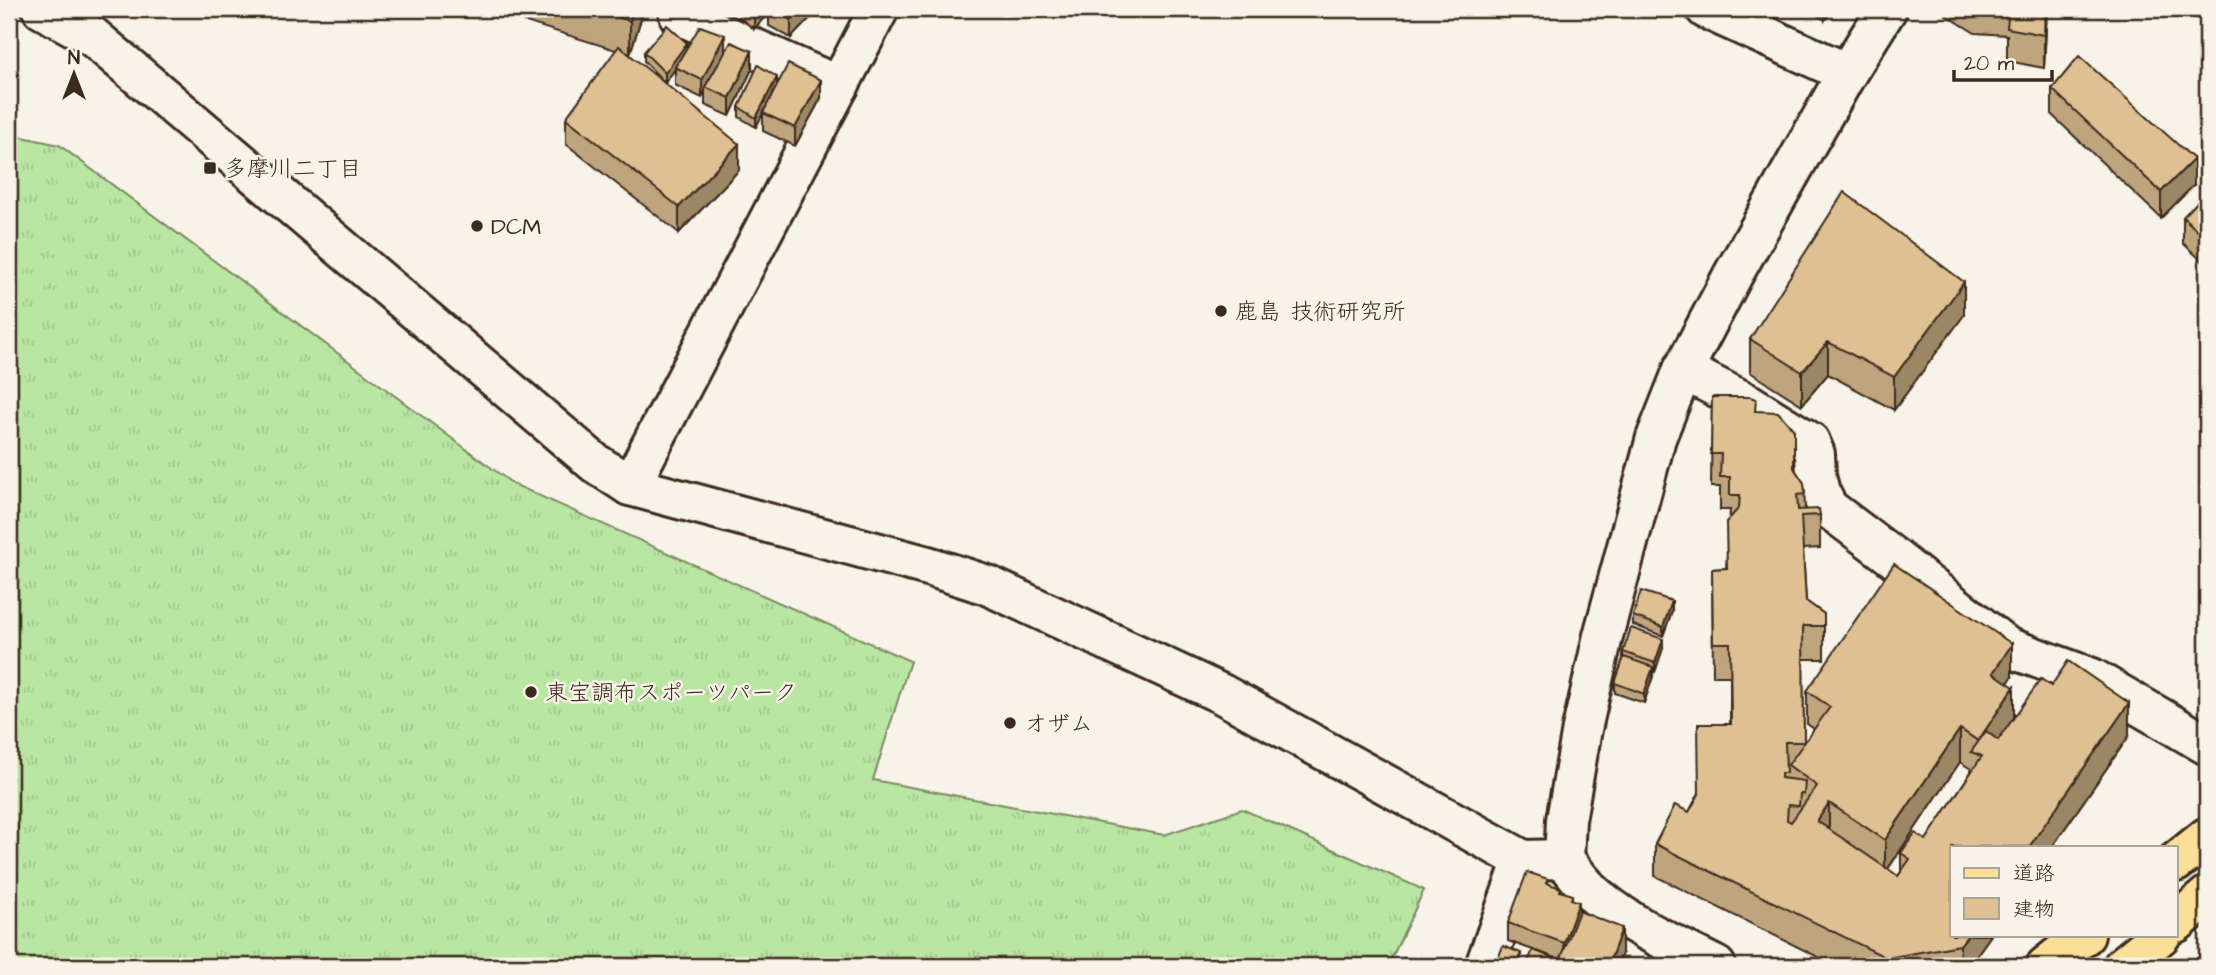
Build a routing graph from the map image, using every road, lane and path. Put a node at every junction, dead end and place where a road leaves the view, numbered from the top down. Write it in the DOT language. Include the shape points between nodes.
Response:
graph roads {
  1 [pos="42,9"];
  2 [pos="879,9"];
  3 [pos="1706,9"];
  4 [pos="1886,9"];
  5 [pos="679,15"];
  6 [pos="1847,73"];
  7 [pos="839,86"];
  8 [pos="1683,370"];
  9 [pos="630,486"];
  10 [pos="2207,745"];
  11 [pos="2207,837"];
  12 [pos="1564,859"];
  13 [pos="1523,860"];
  14 [pos="2178,860"];
  15 [pos="2084,936"];
  16 [pos="2160,936"];
  17 [pos="1485,966"];
  18 [pos="1716,966"];
  19 [pos="2046,966"];
  20 [pos="2123,966"];
  1 -- 9 [label="street" via="93,37 595,463"];
  2 -- 7 [label="street"];
  3 -- 6 [label="street"];
  4 -- 6 [label="street"];
  5 -- 7 [label="street"];
  6 -- 8 [label="street"];
  7 -- 9 [label="street"];
  8 -- 10 [label="street" via="1810,442 1820,492 1828,508 2007,647 2092,678"];
  8 -- 12 [label="street" via="1656,438 1603,636 1566,820"];
  9 -- 13 [label="street" via="987,585 1222,694"];
  11 -- 14 [label="main road"];
  12 -- 13 [label="street"];
  12 -- 18 [label="street" via="1600,900 1649,932"];
  13 -- 17 [label="street"];
  15 -- 19 [label="main road"];
  16 -- 20 [label="main road"];
}
